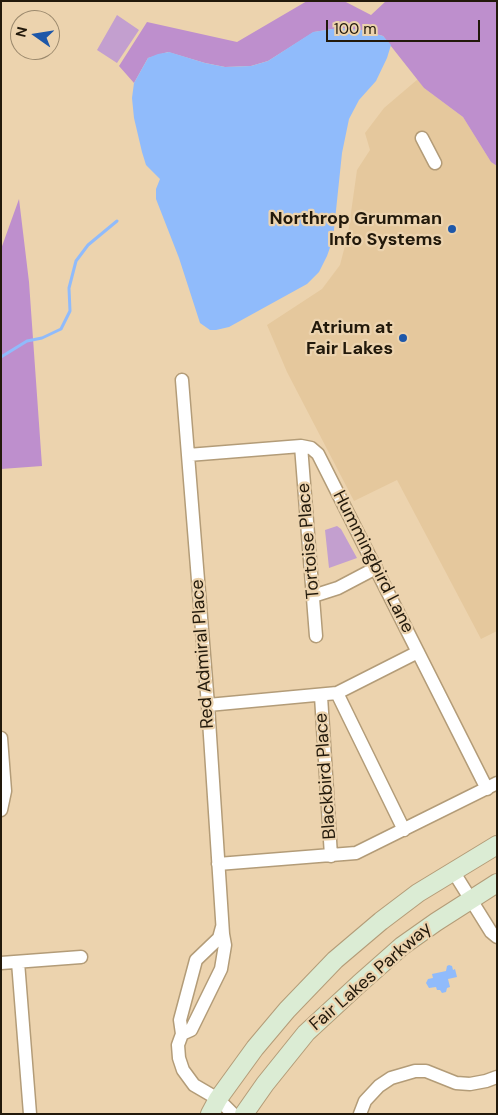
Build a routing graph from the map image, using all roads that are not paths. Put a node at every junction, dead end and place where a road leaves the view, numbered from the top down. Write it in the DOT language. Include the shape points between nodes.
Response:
graph roads {
  1 [pos="422,138"];
  2 [pos="435,163"];
  3 [pos="182,380"];
  4 [pos="301,446"];
  5 [pos="188,455"];
  6 [pos="376,568"];
  7 [pos="313,596"];
  8 [pos="316,636"];
  9 [pos="418,652"];
  10 [pos="337,693"];
  11 [pos="321,696"];
  12 [pos="208,705"];
  13 [pos="1,738"];
  14 [pos="492,786"];
  15 [pos="1,810"];
  16 [pos="404,830"];
  17 [pos="497,845"];
  18 [pos="331,856"];
  19 [pos="218,864"];
  20 [pos="453,871"];
  21 [pos="497,883"];
  22 [pos="470,899"];
  23 [pos="222,927"];
  24 [pos="497,937"];
  25 [pos="81,956"];
  26 [pos="18,962"];
  27 [pos="1,964"];
  28 [pos="182,1034"];
  29 [pos="497,1077"];
  30 [pos="214,1106"];
  31 [pos="30,1114"];
  32 [pos="233,1114"];
  33 [pos="244,1114"];
  34 [pos="360,1114"];
  1 -- 2 [label="street"];
  3 -- 5 [label="street, Red Admiral Place"];
  4 -- 5 [label="street"];
  4 -- 6 [label="street, Hummingbird Lane" via="318,454"];
  4 -- 7 [label="street, Tortoise Place"];
  5 -- 12 [label="street, Red Admiral Place"];
  6 -- 7 [label="street" via="338,588"];
  6 -- 9 [label="street, Hummingbird Lane"];
  7 -- 8 [label="street, Tortoise Place"];
  9 -- 10 [label="street"];
  9 -- 14 [label="street, Hummingbird Lane"];
  10 -- 11 [label="street"];
  10 -- 16 [label="street"];
  11 -- 12 [label="street"];
  11 -- 18 [label="street, Blackbird Place"];
  12 -- 19 [label="street, Red Admiral Place"];
  13 -- 15 [label="street" via="5,791"];
  14 -- 16 [label="street"];
  16 -- 18 [label="street" via="361,852"];
  17 -- 20 [label="main road, Fair Lakes Parkway"];
  18 -- 19 [label="street"];
  19 -- 23 [label="street, Red Admiral Place"];
  20 -- 22 [label="street"];
  20 -- 30 [label="main road, Fair Lakes Parkway" via="418,893 335,960 262,1040"];
  21 -- 22 [label="main road, Fair Lakes Parkway"];
  22 -- 24 [label="street"];
  22 -- 33 [label="main road, Fair Lakes Parkway" via="402,946 306,1033"];
  23 -- 28 [label="street" via="219,938 196,960 180,1020"];
  23 -- 28 [label="street, Red Admiral Place" via="225,944 221,969 191,1030"];
  25 -- 26 [label="street"];
  26 -- 27 [label="street"];
  26 -- 31 [label="street"];
  28 -- 30 [label="street" via="178,1045 183,1070"];
  29 -- 34 [label="street" via="470,1084 456,1083 426,1071 416,1071 391,1078 379,1086 365,1101"];
  30 -- 32 [label="street"];
}
